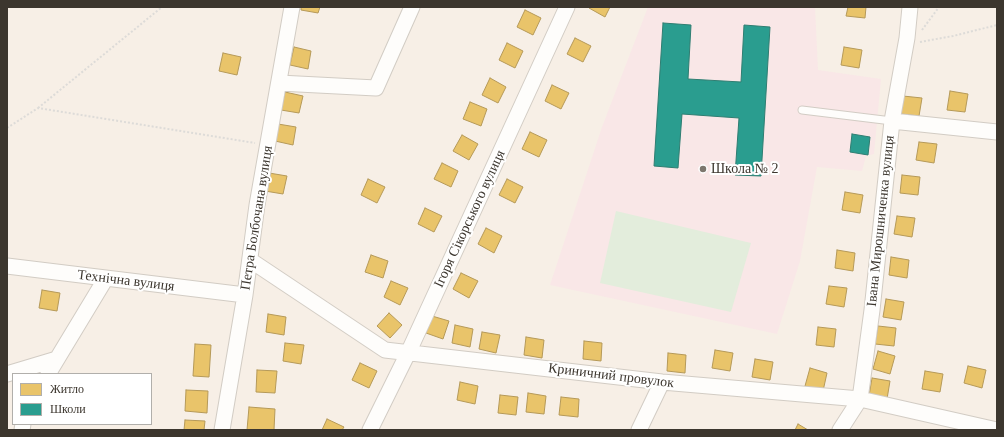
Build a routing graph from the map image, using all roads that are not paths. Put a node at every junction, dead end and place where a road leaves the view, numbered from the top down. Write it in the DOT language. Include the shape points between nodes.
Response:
graph roads {
  1 [pos="292,7"];
  2 [pos="412,7"];
  3 [pos="567,7"];
  4 [pos="910,7"];
  5 [pos="279,83"];
  6 [pos="802,110"];
  7 [pos="892,121"];
  8 [pos="997,132"];
  9 [pos="250,260"];
  10 [pos="7,266"];
  11 [pos="106,278"];
  12 [pos="245,295"];
  13 [pos="409,351"];
  14 [pos="57,359"];
  15 [pos="49,373"];
  16 [pos="7,374"];
  17 [pos="662,382"];
  18 [pos="860,399"];
  19 [pos="222,430"];
  20 [pos="370,430"];
  21 [pos="639,430"];
  22 [pos="840,430"];
  23 [pos="997,430"];
  1 -- 5 [label="street, Петра Болбочана вулиця"];
  2 -- 5 [label="street" via="376,88"];
  3 -- 13 [label="street, Ігоря Сікорського вулиця"];
  4 -- 7 [label="street, Івана Мирошниченка вулиця"];
  5 -- 9 [label="street, Петра Болбочана вулиця"];
  6 -- 7 [label="lane"];
  7 -- 8 [label="street"];
  7 -- 18 [label="street, Івана Мирошниченка вулиця"];
  9 -- 12 [label="street, Петра Болбочана вулиця"];
  9 -- 13 [label="street, Криничний провулок" via="385,350"];
  10 -- 11 [label="street, Технічна вулиця"];
  11 -- 12 [label="street, Технічна вулиця"];
  11 -- 14 [label="street"];
  12 -- 19 [label="street, Петра Болбочана вулиця"];
  13 -- 17 [label="street, Криничний провулок"];
  13 -- 20 [label="street, Ігоря Сікорського вулиця"];
  14 -- 15 [label="street"];
  14 -- 16 [label="street"];
  17 -- 18 [label="street, Криничний провулок"];
  17 -- 21 [label="street"];
  18 -- 22 [label="street, Івана Мирошниченка вулиця"];
  18 -- 23 [label="street, Криничний провулок"];
}
